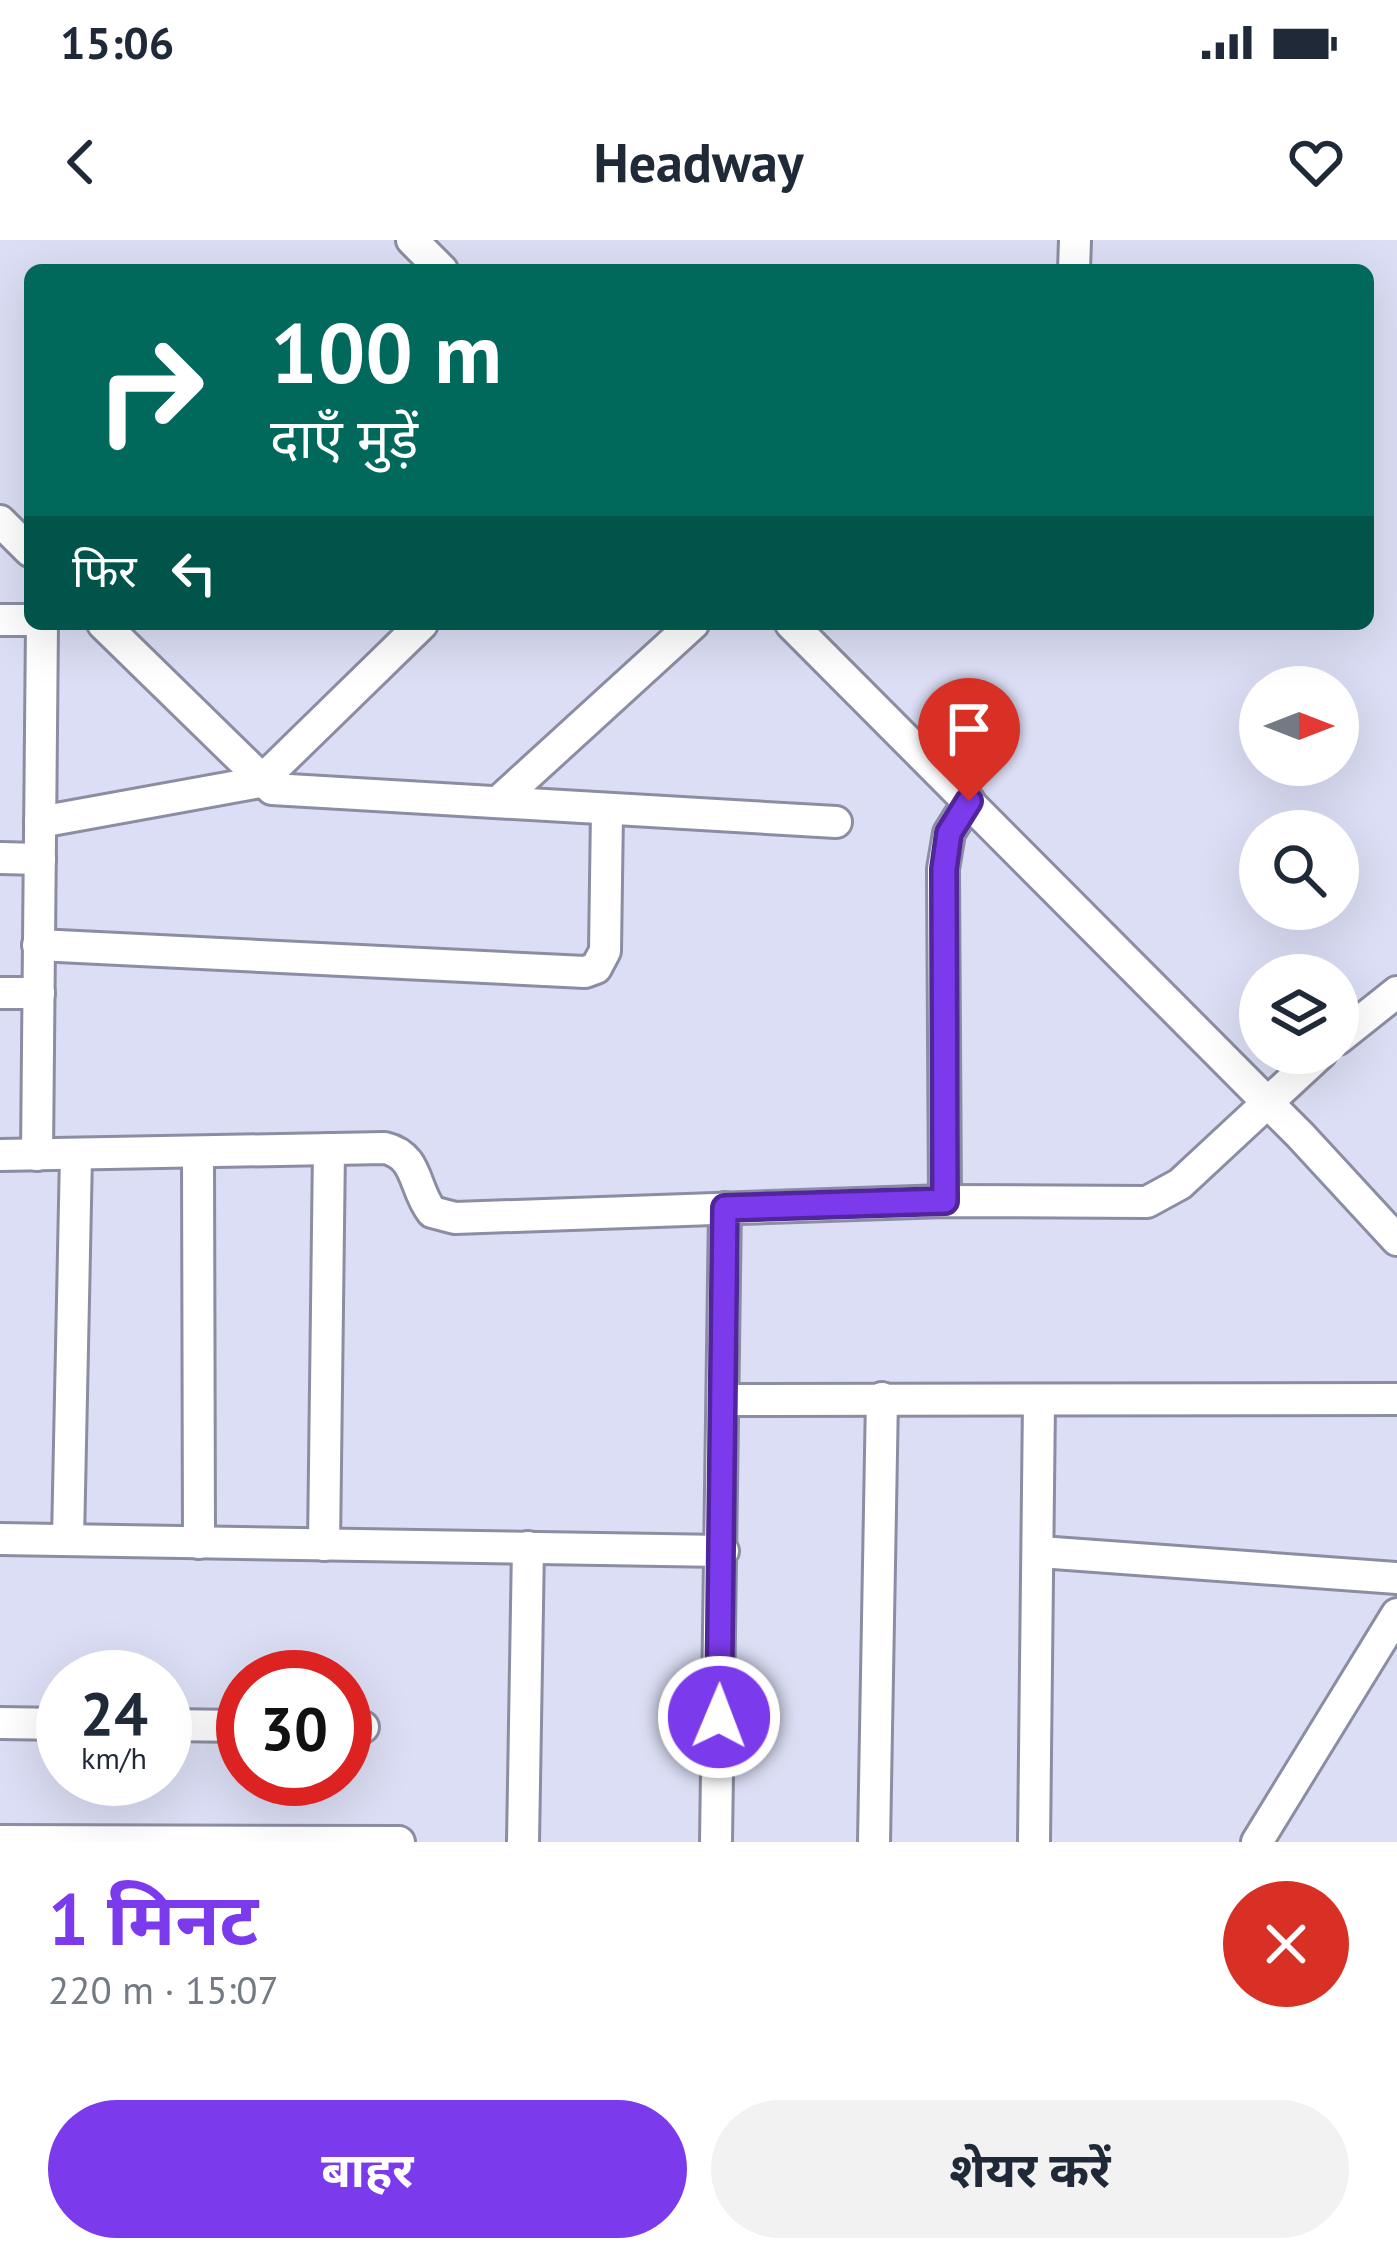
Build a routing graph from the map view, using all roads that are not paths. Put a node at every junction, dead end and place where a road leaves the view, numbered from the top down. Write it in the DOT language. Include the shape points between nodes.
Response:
graph roads {
  1 [pos="412,240"];
  2 [pos="436,264"];
  3 [pos="0,520"];
  4 [pos="24,545"];
  5 [pos="42,630"];
  6 [pos="109,630"];
  7 [pos="416,630"];
  8 [pos="686,630"];
  9 [pos="797,630"];
  10 [pos="260,782"];
  11 [pos="969,801"];
  12 [pos="498,802"];
  13 [pos="608,811"];
  14 [pos="40,822"];
  15 [pos="836,822"];
  16 [pos="0,858"];
  17 [pos="40,859"];
  18 [pos="38,945"];
  19 [pos="1397,992"];
  20 [pos="0,993"];
  21 [pos="39,993"];
  22 [pos="1359,1022"];
  23 [pos="1296,1074"];
  24 [pos="1265,1101"];
  25 [pos="328,1149"];
  26 [pos="198,1154"];
  27 [pos="0,1155"];
  28 [pos="37,1155"];
  29 [pos="76,1155"];
  30 [pos="945,1201"];
  31 [pos="725,1208"];
  32 [pos="1397,1240"];
  33 [pos="882,1398"];
  34 [pos="724,1400"];
  35 [pos="1397,1400"];
  36 [pos="1039,1401"];
  37 [pos="0,1539"];
  38 [pos="68,1540"];
  39 [pos="199,1543"];
  40 [pos="324,1545"];
  41 [pos="528,1547"];
  42 [pos="723,1551"];
  43 [pos="1040,1552"];
  44 [pos="1397,1578"];
  45 [pos="1397,1614"];
  46 [pos="0,1723"];
  47 [pos="36,1724"];
  48 [pos="0,1841"];
  49 [pos="231,1842"];
  50 [pos="399,1842"];
  51 [pos="523,1842"];
  52 [pos="716,1842"];
  53 [pos="874,1842"];
  54 [pos="1034,1842"];
  55 [pos="1257,1842"];
  1 -- 2 [label="street"];
  3 -- 4 [label="street"];
  5 -- 14 [label="street"];
  6 -- 10 [label="street"];
  7 -- 10 [label="street"];
  8 -- 12 [label="street"];
  9 -- 11 [label="street"];
  10 -- 12 [label="street" via="292,791"];
  10 -- 14 [label="street"];
  11 -- 24 [label="street"];
  11 -- 30 [label="street" via="949,833 944,869"];
  12 -- 13 [label="street"];
  13 -- 15 [label="street"];
  13 -- 18 [label="street" via="604,951 585,973"];
  14 -- 17 [label="street"];
  16 -- 17 [label="street"];
  17 -- 18 [label="street"];
  18 -- 21 [label="street"];
  19 -- 22 [label="street"];
  20 -- 21 [label="street"];
  21 -- 28 [label="street"];
  23 -- 24 [label="street"];
  24 -- 30 [label="street" via="1180,1184 1147,1202"];
  24 -- 32 [label="street"];
  25 -- 26 [label="street"];
  25 -- 31 [label="street" via="401,1152 424,1202 443,1216"];
  25 -- 40 [label="street"];
  26 -- 29 [label="street"];
  26 -- 39 [label="street"];
  27 -- 28 [label="street"];
  28 -- 29 [label="street"];
  29 -- 38 [label="street"];
  30 -- 31 [label="street"];
  31 -- 34 [label="street"];
  33 -- 34 [label="street"];
  33 -- 36 [label="street"];
  33 -- 53 [label="street"];
  34 -- 42 [label="street"];
  35 -- 36 [label="street"];
  36 -- 43 [label="street"];
  37 -- 38 [label="street"];
  38 -- 39 [label="street"];
  39 -- 40 [label="street"];
  40 -- 41 [label="street"];
  41 -- 42 [label="street"];
  41 -- 51 [label="street"];
  42 -- 52 [label="street"];
  43 -- 44 [label="street"];
  43 -- 54 [label="street"];
  45 -- 55 [label="street"];
  46 -- 47 [label="street"];
  48 -- 49 [label="street"];
  49 -- 50 [label="street"];
}
